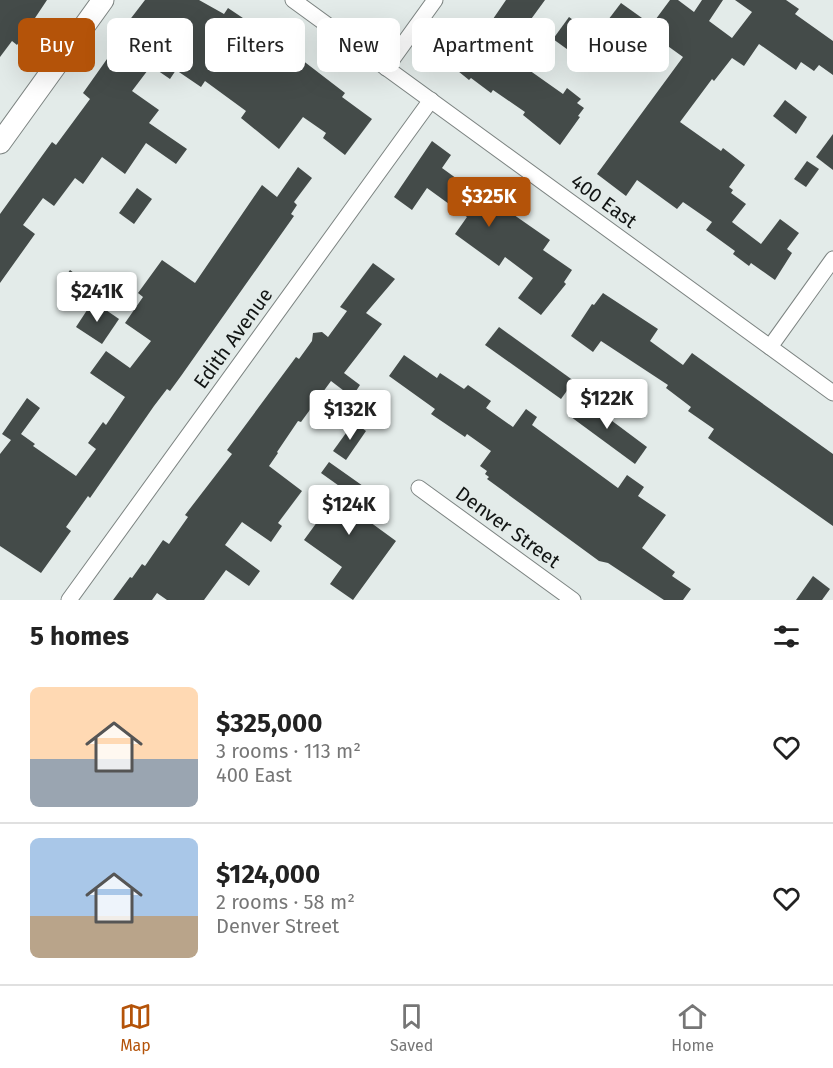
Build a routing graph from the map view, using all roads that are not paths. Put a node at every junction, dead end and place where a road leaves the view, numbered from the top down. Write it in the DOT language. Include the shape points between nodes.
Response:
graph roads {
  1 [pos="104,0"];
  2 [pos="293,0"];
  3 [pos="435,0"];
  4 [pos="318,18"];
  5 [pos="400,49"];
  6 [pos="392,72"];
  7 [pos="431,100"];
  8 [pos="0,143"];
  9 [pos="833,259"];
  10 [pos="770,347"];
  11 [pos="833,393"];
  12 [pos="419,488"];
  13 [pos="69,600"];
  14 [pos="573,600"];
  1 -- 8 [label="main road"];
  2 -- 4 [label="street, 400 East"];
  3 -- 5 [label="street"];
  6 -- 7 [label="street, 400 East"];
  7 -- 10 [label="street, 400 East"];
  7 -- 13 [label="street, Edith Avenue"];
  9 -- 10 [label="street"];
  10 -- 11 [label="street, 400 East"];
  12 -- 14 [label="street, Denver Street"];
}
